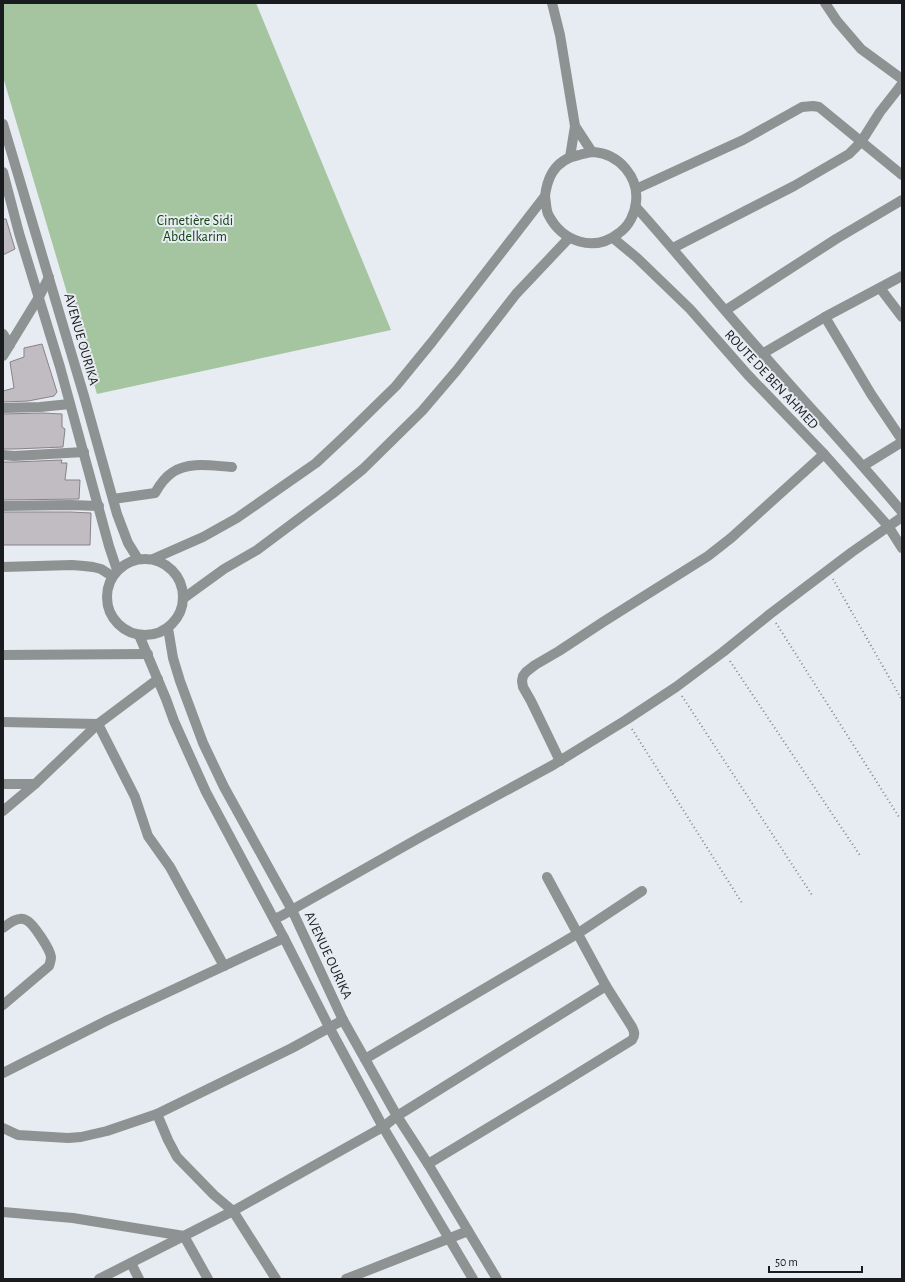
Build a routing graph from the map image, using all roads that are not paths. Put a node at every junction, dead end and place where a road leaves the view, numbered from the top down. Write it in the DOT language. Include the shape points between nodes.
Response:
graph roads {
  1 [pos="552,3"];
  2 [pos="825,3"];
  3 [pos="902,79"];
  4 [pos="902,84"];
  5 [pos="3,124"];
  6 [pos="575,126"];
  7 [pos="861,142"];
  8 [pos="592,152"];
  9 [pos="570,157"];
  10 [pos="3,172"];
  11 [pos="902,175"];
  12 [pos="636,189"];
  13 [pos="545,196"];
  14 [pos="902,200"];
  15 [pos="636,207"];
  16 [pos="569,238"];
  17 [pos="613,238"];
  18 [pos="673,248"];
  19 [pos="902,276"];
  20 [pos="49,277"];
  21 [pos="880,288"];
  22 [pos="38,297"];
  23 [pos="726,310"];
  24 [pos="902,317"];
  25 [pos="825,318"];
  26 [pos="3,334"];
  27 [pos="10,345"];
  28 [pos="762,354"];
  29 [pos="3,356"];
  30 [pos="70,404"];
  31 [pos="3,408"];
  32 [pos="902,441"];
  33 [pos="84,452"];
  34 [pos="824,454"];
  35 [pos="3,455"];
  36 [pos="864,466"];
  37 [pos="232,467"];
  38 [pos="113,499"];
  39 [pos="3,506"];
  40 [pos="99,506"];
  41 [pos="902,512"];
  42 [pos="902,517"];
  43 [pos="888,526"];
  44 [pos="902,548"];
  45 [pos="138,559"];
  46 [pos="154,559"];
  47 [pos="3,567"];
  48 [pos="115,573"];
  49 [pos="184,598"];
  50 [pos="168,628"];
  51 [pos="139,635"];
  52 [pos="148,654"];
  53 [pos="3,655"];
  54 [pos="158,679"];
  55 [pos="3,722"];
  56 [pos="98,724"];
  57 [pos="560,761"];
  58 [pos="3,784"];
  59 [pos="35,784"];
  60 [pos="3,811"];
  61 [pos="547,877"];
  62 [pos="642,891"];
  63 [pos="292,910"];
  64 [pos="274,919"];
  65 [pos="3,928"];
  66 [pos="577,934"];
  67 [pos="284,938"];
  68 [pos="224,966"];
  69 [pos="606,986"];
  70 [pos="3,1005"];
  71 [pos="343,1020"];
  72 [pos="329,1027"];
  73 [pos="365,1059"];
  74 [pos="3,1073"];
  75 [pos="157,1114"];
  76 [pos="397,1116"];
  77 [pos="383,1127"];
  78 [pos="3,1128"];
  79 [pos="428,1164"];
  80 [pos="233,1211"];
  81 [pos="3,1212"];
  82 [pos="468,1231"];
  83 [pos="184,1236"];
  84 [pos="450,1239"];
  85 [pos="131,1263"];
  86 [pos="99,1279"];
  87 [pos="139,1279"];
  88 [pos="208,1279"];
  89 [pos="276,1279"];
  90 [pos="346,1279"];
  91 [pos="472,1279"];
  92 [pos="497,1279"];
  1 -- 6 [label="street"];
  2 -- 3 [label="street" via="861,49"];
  4 -- 7 [label="street"];
  5 -- 20 [label="street, AVENUE OURIKA"];
  6 -- 8 [label="street"];
  6 -- 9 [label="street"];
  7 -- 11 [label="street"];
  7 -- 12 [label="street" via="818,107 802,107 743,140"];
  7 -- 18 [label="street" via="849,154 794,186"];
  8 -- 9 [label="street"];
  8 -- 12 [label="street" via="607,155 620,163 630,175"];
  9 -- 13 [label="street" via="552,173"];
  10 -- 22 [label="street, AVENUE OURIKA"];
  12 -- 15 [label="street"];
  13 -- 16 [label="street" via="548,213 556,227"];
  13 -- 46 [label="street" via="396,386 343,438 316,463 237,518"];
  14 -- 23 [label="street"];
  15 -- 17 [label="street" via="628,225"];
  15 -- 18 [label="street, ROUTE DE BEN AHMED"];
  16 -- 17 [label="street" via="591,244"];
  16 -- 49 [label="street" via="516,294 422,411 363,468 257,550 224,569"];
  17 -- 34 [label="street, ROUTE DE BEN AHMED" via="690,309 748,375"];
  18 -- 23 [label="street, ROUTE DE BEN AHMED"];
  19 -- 21 [label="street"];
  20 -- 22 [label="street"];
  20 -- 38 [label="street, AVENUE OURIKA"];
  21 -- 24 [label="street"];
  21 -- 25 [label="street"];
  22 -- 27 [label="street"];
  22 -- 30 [label="street, AVENUE OURIKA"];
  23 -- 28 [label="street, ROUTE DE BEN AHMED"];
  25 -- 28 [label="street"];
  25 -- 32 [label="street" via="870,394"];
  26 -- 27 [label="street"];
  27 -- 29 [label="street"];
  28 -- 36 [label="street, ROUTE DE BEN AHMED"];
  30 -- 31 [label="street"];
  30 -- 33 [label="street, AVENUE OURIKA"];
  32 -- 36 [label="street"];
  33 -- 35 [label="street"];
  33 -- 40 [label="street, AVENUE OURIKA"];
  34 -- 43 [label="street, ROUTE DE BEN AHMED"];
  34 -- 57 [label="street" via="708,556 526,672 523,676 523,687"];
  36 -- 41 [label="street, ROUTE DE BEN AHMED"];
  37 -- 38 [label="street" via="189,466 173,472 160,484 155,493"];
  38 -- 45 [label="street, AVENUE OURIKA" via="128,543"];
  39 -- 40 [label="street"];
  40 -- 48 [label="street, AVENUE OURIKA"];
  42 -- 43 [label="street"];
  43 -- 44 [label="street, ROUTE DE BEN AHMED"];
  43 -- 57 [label="street" via="676,687"];
  45 -- 46 [label="street"];
  45 -- 48 [label="street" via="126,563"];
  46 -- 49 [label="street" via="175,573 183,589"];
  47 -- 48 [label="street" via="93,566"];
  48 -- 51 [label="street" via="108,588 107,601 110,613 117,624"];
  49 -- 50 [label="street" via="177,620"];
  50 -- 51 [label="street" via="154,635"];
  50 -- 63 [label="street, AVENUE OURIKA" via="180,681 203,743 224,787"];
  51 -- 52 [label="street"];
  52 -- 53 [label="street"];
  52 -- 54 [label="street"];
  54 -- 56 [label="street"];
  54 -- 64 [label="street" via="206,792"];
  55 -- 56 [label="street"];
  56 -- 59 [label="street"];
  56 -- 68 [label="street" via="135,797 148,836 170,867"];
  57 -- 63 [label="street"];
  58 -- 59 [label="street"];
  59 -- 60 [label="street"];
  61 -- 66 [label="street"];
  62 -- 66 [label="street"];
  63 -- 64 [label="street"];
  63 -- 71 [label="street, AVENUE OURIKA"];
  64 -- 67 [label="street"];
  65 -- 70 [label="street" via="16,920 28,920 40,934 51,956 49,966"];
  66 -- 69 [label="street"];
  66 -- 73 [label="street"];
  67 -- 68 [label="street"];
  67 -- 72 [label="street"];
  68 -- 74 [label="street"];
  69 -- 76 [label="street"];
  69 -- 79 [label="street" via="635,1033 632,1040"];
  71 -- 72 [label="street"];
  71 -- 73 [label="street, AVENUE OURIKA"];
  72 -- 75 [label="street" via="292,1048"];
  72 -- 77 [label="street"];
  73 -- 76 [label="street, AVENUE OURIKA"];
  75 -- 78 [label="street" via="81,1137 18,1135"];
  75 -- 80 [label="street" via="177,1157"];
  76 -- 77 [label="street"];
  76 -- 79 [label="street, AVENUE OURIKA"];
  77 -- 80 [label="street"];
  77 -- 84 [label="street"];
  79 -- 82 [label="street, AVENUE OURIKA"];
  80 -- 83 [label="street"];
  80 -- 89 [label="street"];
  81 -- 83 [label="street" via="73,1218"];
  82 -- 84 [label="street"];
  82 -- 92 [label="street, AVENUE OURIKA"];
  83 -- 85 [label="street"];
  83 -- 88 [label="street"];
  84 -- 90 [label="street"];
  84 -- 91 [label="street"];
  85 -- 86 [label="street"];
  85 -- 87 [label="street"];
}
